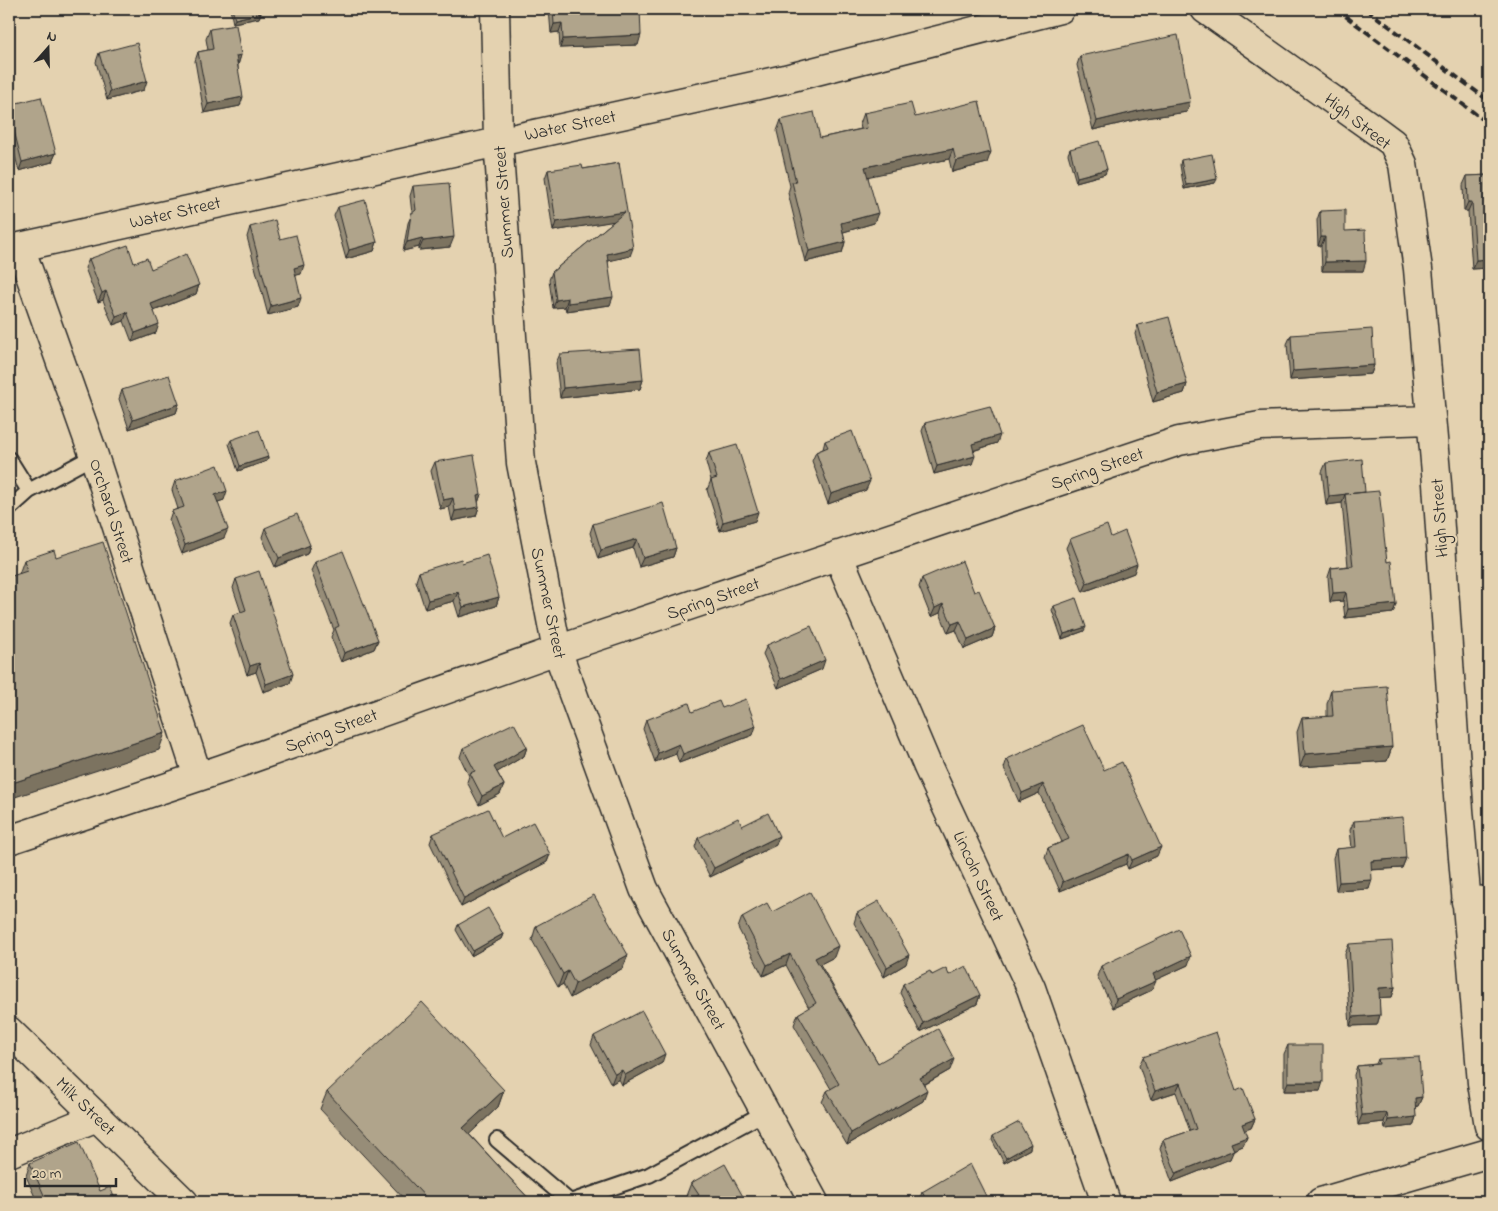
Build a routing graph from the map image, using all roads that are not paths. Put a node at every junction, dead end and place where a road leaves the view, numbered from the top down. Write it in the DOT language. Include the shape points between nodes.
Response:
graph roads {
  1 [pos="495,9"];
  2 [pos="1060,9"];
  3 [pos="1205,9"];
  4 [pos="498,140"];
  5 [pos="12,246"];
  6 [pos="1431,420"];
  7 [pos="94,456"];
  8 [pos="9,459"];
  9 [pos="29,491"];
  10 [pos="9,508"];
  11 [pos="838,555"];
  12 [pos="557,650"];
  13 [pos="198,777"];
  14 [pos="9,840"];
  15 [pos="1478,901"];
  16 [pos="9,1031"];
  17 [pos="766,1112"];
  18 [pos="97,1117"];
  19 [pos="1489,1126"];
  20 [pos="497,1140"];
  21 [pos="9,1153"];
  22 [pos="1489,1153"];
  23 [pos="184,1202"];
  24 [pos="570,1202"];
  25 [pos="814,1202"];
  26 [pos="1106,1202"];
  27 [pos="1321,1202"];
  1 -- 4 [label="street, Summer Street"];
  2 -- 4 [label="street, Water Street" via="785,79"];
  3 -- 6 [label="street, High Street" via="1393,143 1403,164 1418,269"];
  4 -- 5 [label="street, Water Street"];
  4 -- 12 [label="street, Summer Street" via="521,463"];
  5 -- 7 [label="street, Orchard Street"];
  6 -- 11 [label="street, Spring Street" via="1260,426 1179,441"];
  6 -- 15 [label="street, High Street"];
  7 -- 9 [label="lane"];
  7 -- 13 [label="street, Orchard Street"];
  8 -- 9 [label="lane"];
  9 -- 10 [label="lane"];
  11 -- 12 [label="street, Spring Street"];
  11 -- 26 [label="street, Lincoln Street" via="928,767 1030,988"];
  12 -- 13 [label="street, Spring Street"];
  12 -- 17 [label="street, Summer Street" via="644,889"];
  13 -- 14 [label="street, Spring Street"];
  15 -- 19 [label="street, High Street" via="1482,1083"];
  16 -- 18 [label="street, Milk Street"];
  17 -- 24 [label="lane" via="649,1175"];
  17 -- 25 [label="street, Summer Street"];
  18 -- 21 [label="street"];
  18 -- 23 [label="street, Milk Street"];
  20 -- 24 [label="lane"];
  22 -- 27 [label="street"];
}
